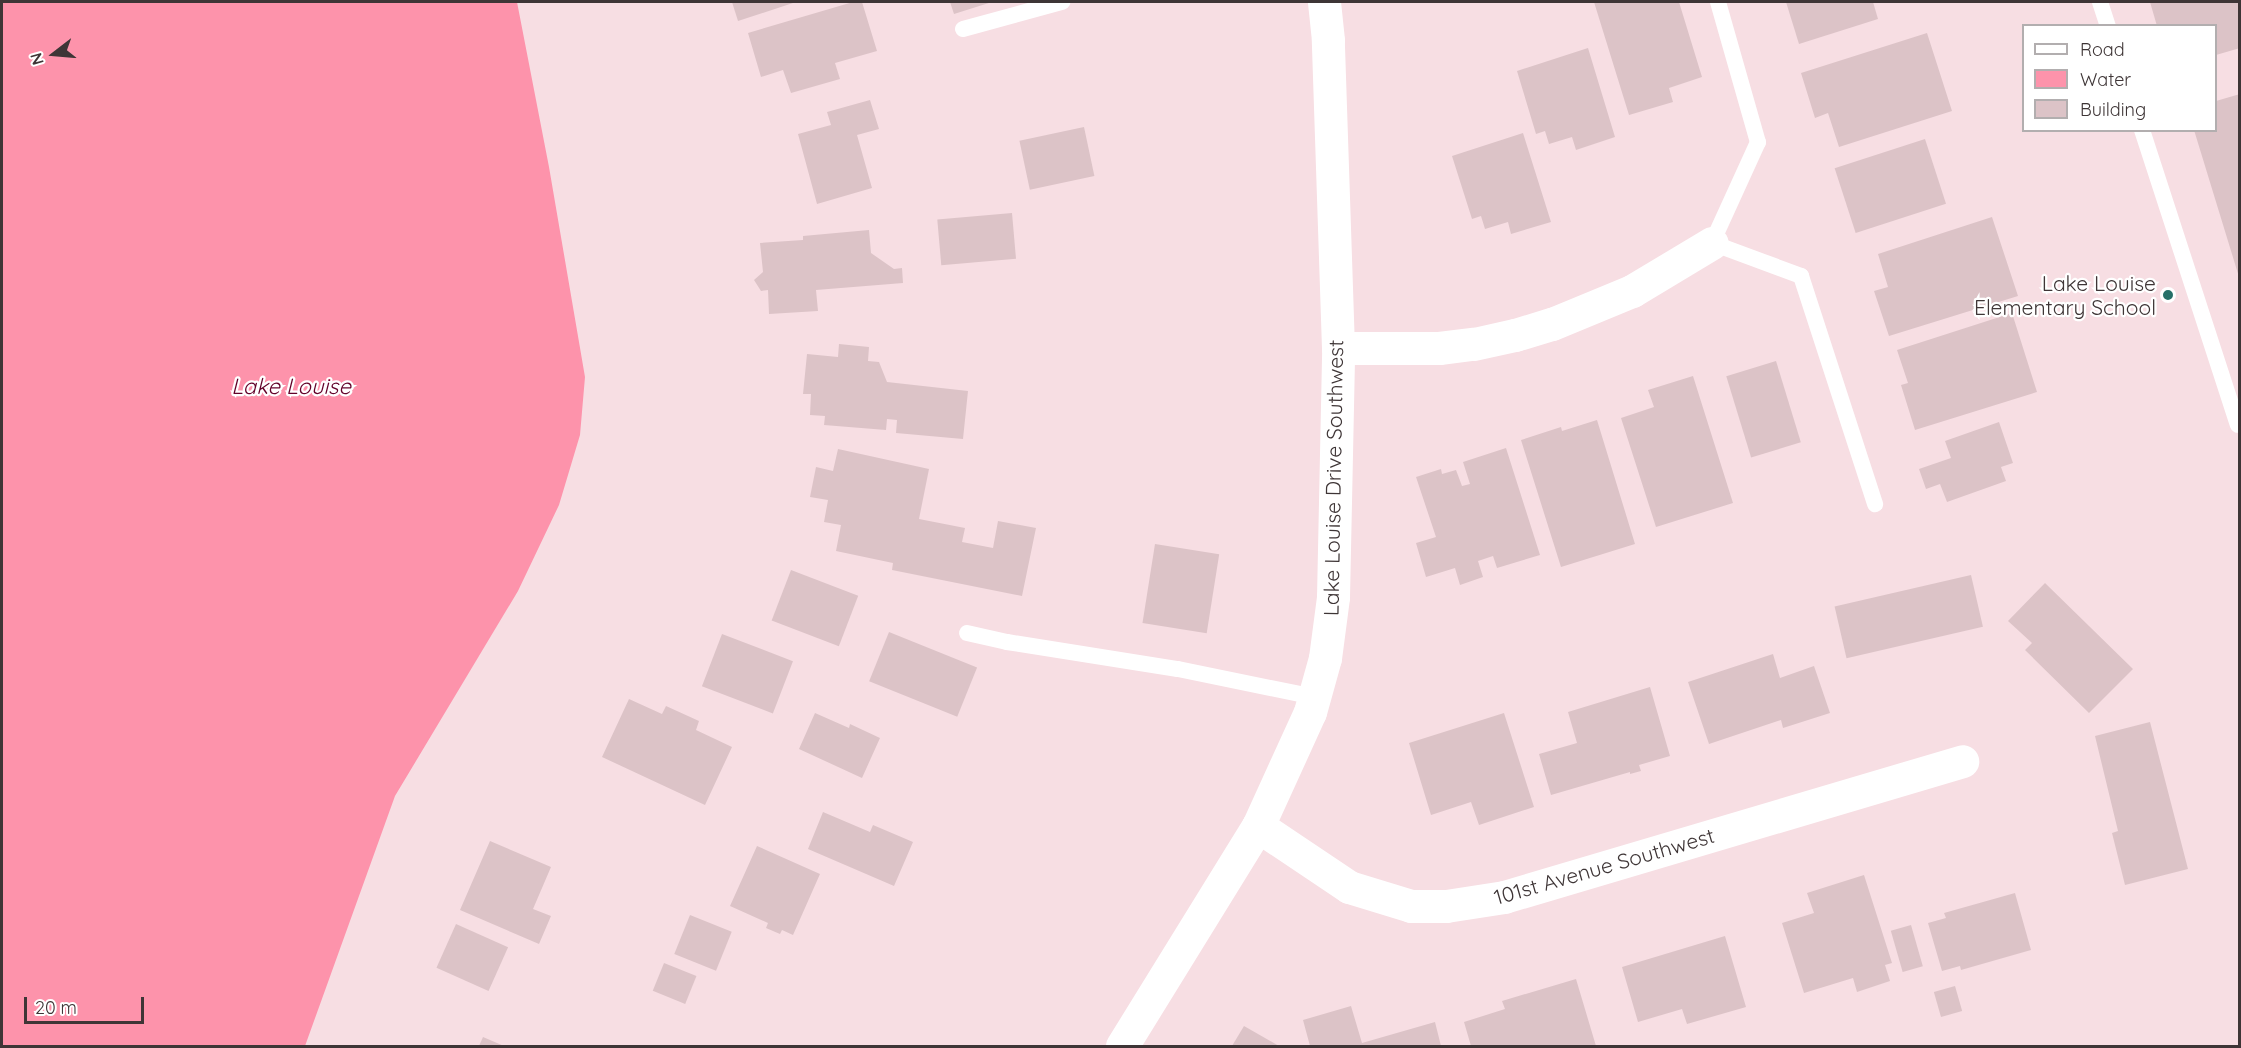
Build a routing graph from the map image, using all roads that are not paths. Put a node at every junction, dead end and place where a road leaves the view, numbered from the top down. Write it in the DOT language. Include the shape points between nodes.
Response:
graph roads {
  1 [pos="1062,2"];
  2 [pos="1324,2"];
  3 [pos="1718,2"];
  4 [pos="2100,2"];
  5 [pos="2107,24"];
  6 [pos="963,29"];
  7 [pos="2143,132"];
  8 [pos="1712,243"];
  9 [pos="1338,348"];
  10 [pos="2238,425"];
  11 [pos="1875,504"];
  12 [pos="967,633"];
  13 [pos="1314,698"];
  14 [pos="1962,761"];
  15 [pos="1258,826"];
  16 [pos="1122,1047"];
  1 -- 6 [label="lane"];
  2 -- 9 [label="street, Lake Louise Drive Southwest"];
  3 -- 8 [label="lane" via="1758,142"];
  4 -- 5 [label="lane"];
  7 -- 10 [label="lane"];
  8 -- 9 [label="street" via="1632,291 1562,321 1515,335 1438,348"];
  8 -- 11 [label="lane" via="1801,276"];
  9 -- 13 [label="street, Lake Louise Drive Southwest" via="1333,597 1325,658"];
  12 -- 13 [label="lane" via="1178,669"];
  13 -- 15 [label="street, Lake Louise Drive Southwest"];
  14 -- 15 [label="street, 101st Avenue Southwest" via="1504,897 1446,906 1412,906 1349,887"];
  15 -- 16 [label="street, Lake Louise Drive Southwest"];
}
